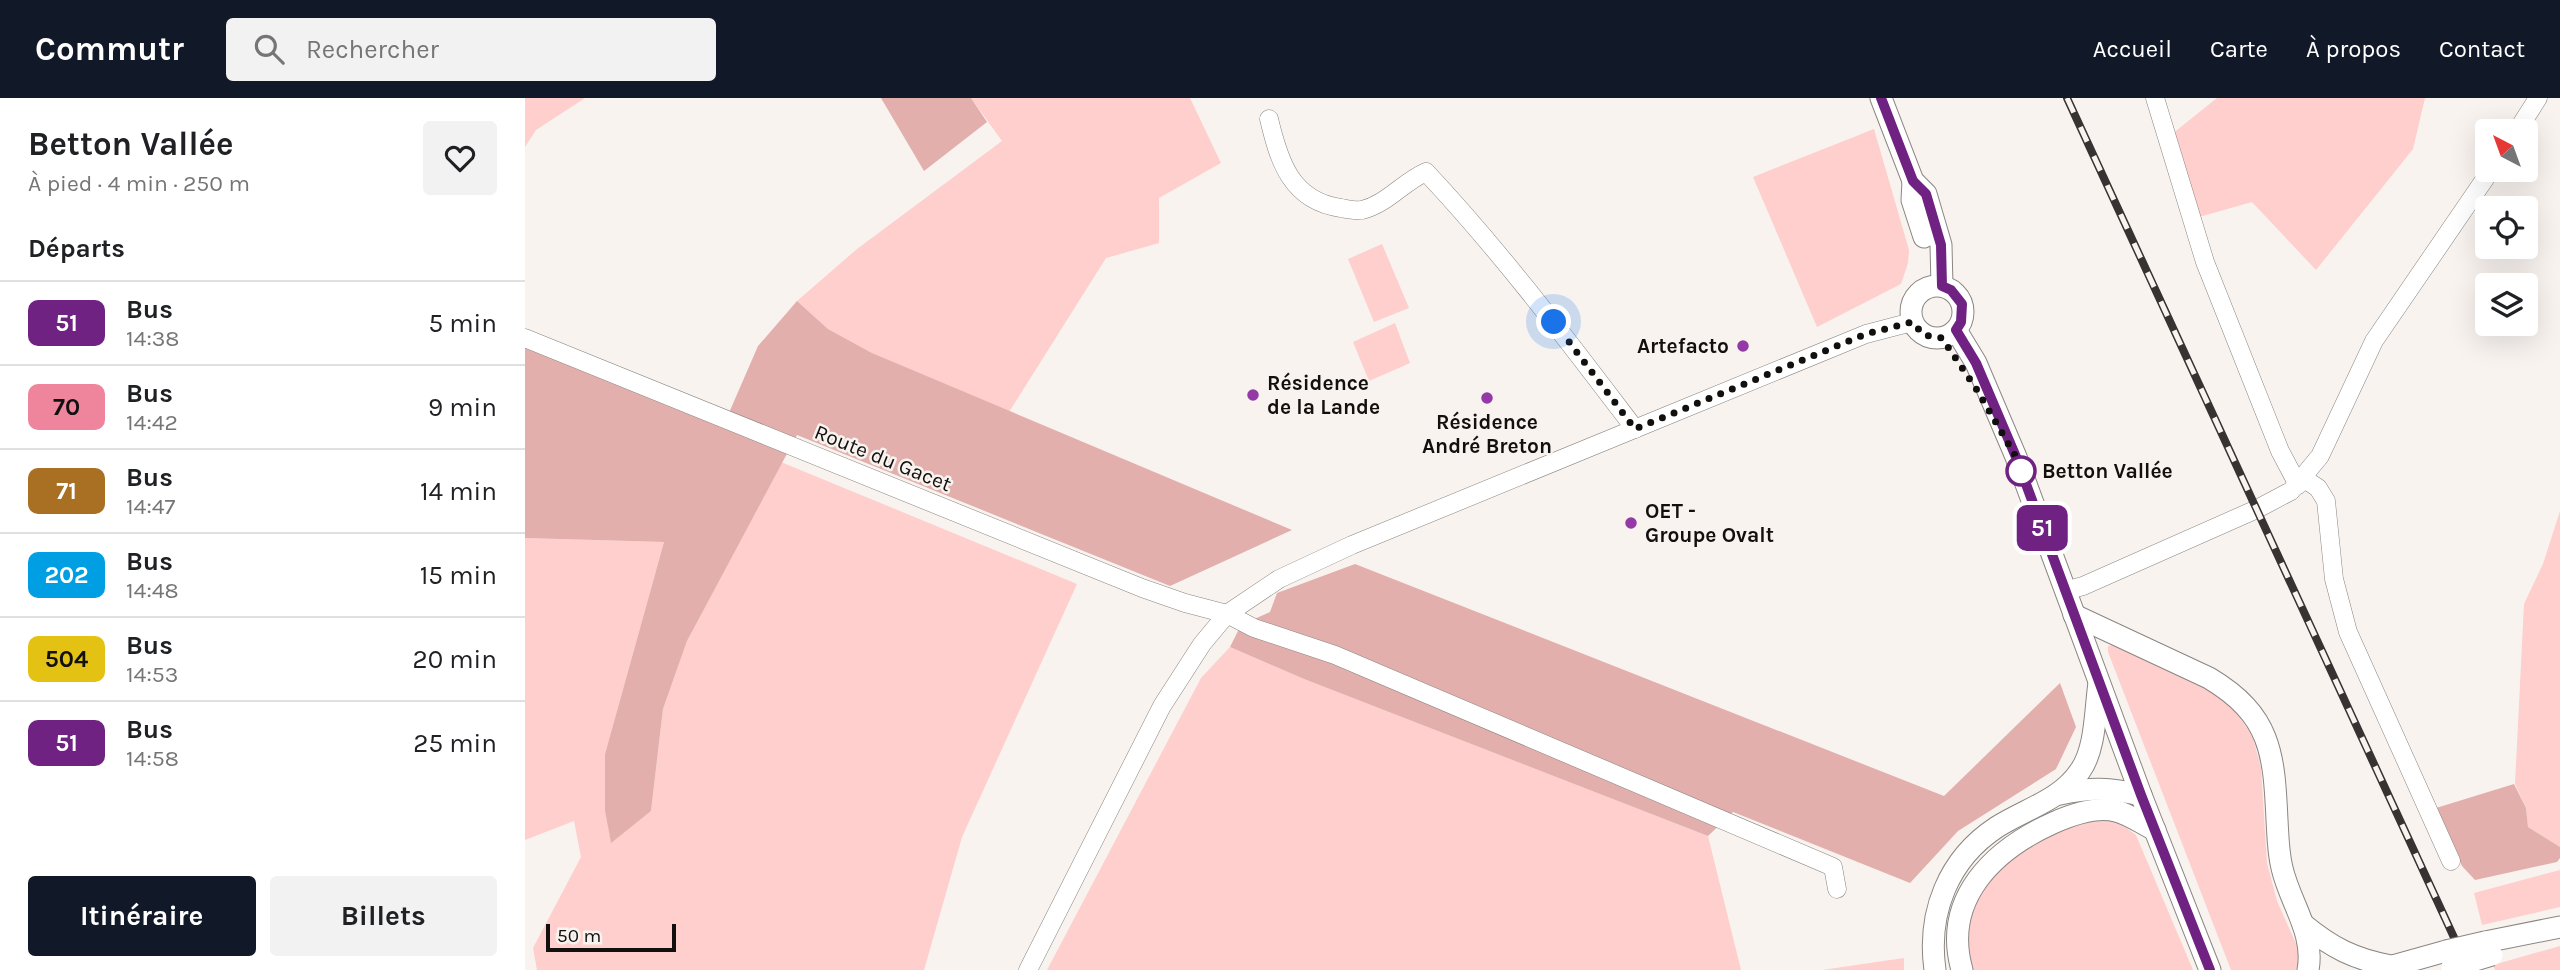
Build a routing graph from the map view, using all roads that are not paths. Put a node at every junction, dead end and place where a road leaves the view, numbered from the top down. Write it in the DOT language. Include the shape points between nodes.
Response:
graph roads {
  1 [pos="1881,98"];
  2 [pos="2155,98"];
  3 [pos="2538,98"];
  4 [pos="1269,119"];
  5 [pos="2525,119"];
  6 [pos="2483,182"];
  7 [pos="1935,287"];
  8 [pos="1911,316"];
  9 [pos="1949,334"];
  10 [pos="525,338"];
  11 [pos="1635,429"];
  12 [pos="2301,482"];
  13 [pos="2065,591"];
  14 [pos="1227,614"];
  15 [pos="2074,615"];
  16 [pos="2099,682"];
  17 [pos="2058,794"];
  18 [pos="2141,795"];
  19 [pos="2155,830"];
  20 [pos="2451,861"];
  21 [pos="1837,888"];
  22 [pos="2304,924"];
  23 [pos="2560,928"];
  24 [pos="2447,963"];
  25 [pos="2384,968"];
  26 [pos="1028,970"];
  27 [pos="1935,970"];
  28 [pos="1962,970"];
  29 [pos="2210,970"];
  30 [pos="2308,970"];
  1 -- 7 [label="main road" via="1913,181 1912,200"];
  2 -- 12 [label="street" via="2206,262 2280,451"];
  3 -- 5 [label="street"];
  4 -- 11 [label="street" via="1285,171 1303,192 1330,207 1360,211 1426,172 1554,322"];
  6 -- 12 [label="street" via="2374,341 2320,456"];
  7 -- 8 [label="main road" via="1916,296"];
  7 -- 9 [label="main road" via="1951,290 1962,304 1961,322"];
  8 -- 9 [label="main road" via="1924,335"];
  8 -- 11 [label="street" via="1896,315 1866,334"];
  9 -- 13 [label="main road" via="1976,363"];
  10 -- 14 [label="street, Route du Gacet" via="1142,588"];
  11 -- 14 [label="street" via="1352,545 1279,579"];
  12 -- 13 [label="street" via="2283,497"];
  12 -- 20 [label="street" via="2318,488 2326,501 2334,579 2348,632"];
  13 -- 15 [label="main road"];
  14 -- 21 [label="street, Route du Gacet" via="1254,628 1335,655 1833,867"];
  14 -- 26 [label="street" via="1162,706"];
  15 -- 16 [label="main road"];
  15 -- 22 [label="main road" via="2209,678 2254,716 2273,763 2282,867"];
  16 -- 17 [label="main road" via="2088,755 2074,780"];
  16 -- 18 [label="main road"];
  17 -- 18 [label="main road" via="2108,788"];
  17 -- 27 [label="main road" via="1997,827 1952,872 1933,924"];
  18 -- 19 [label="main road"];
  19 -- 28 [label="main road" via="2116,811 2100,810 2062,818 2014,844 1981,874 1963,906 1958,944"];
  19 -- 29 [label="main road"];
  22 -- 25 [label="main road" via="2348,955"];
  22 -- 30 [label="main road" via="2311,948"];
  23 -- 24 [label="main road, bridge"];
  24 -- 25 [label="main road"];
}
